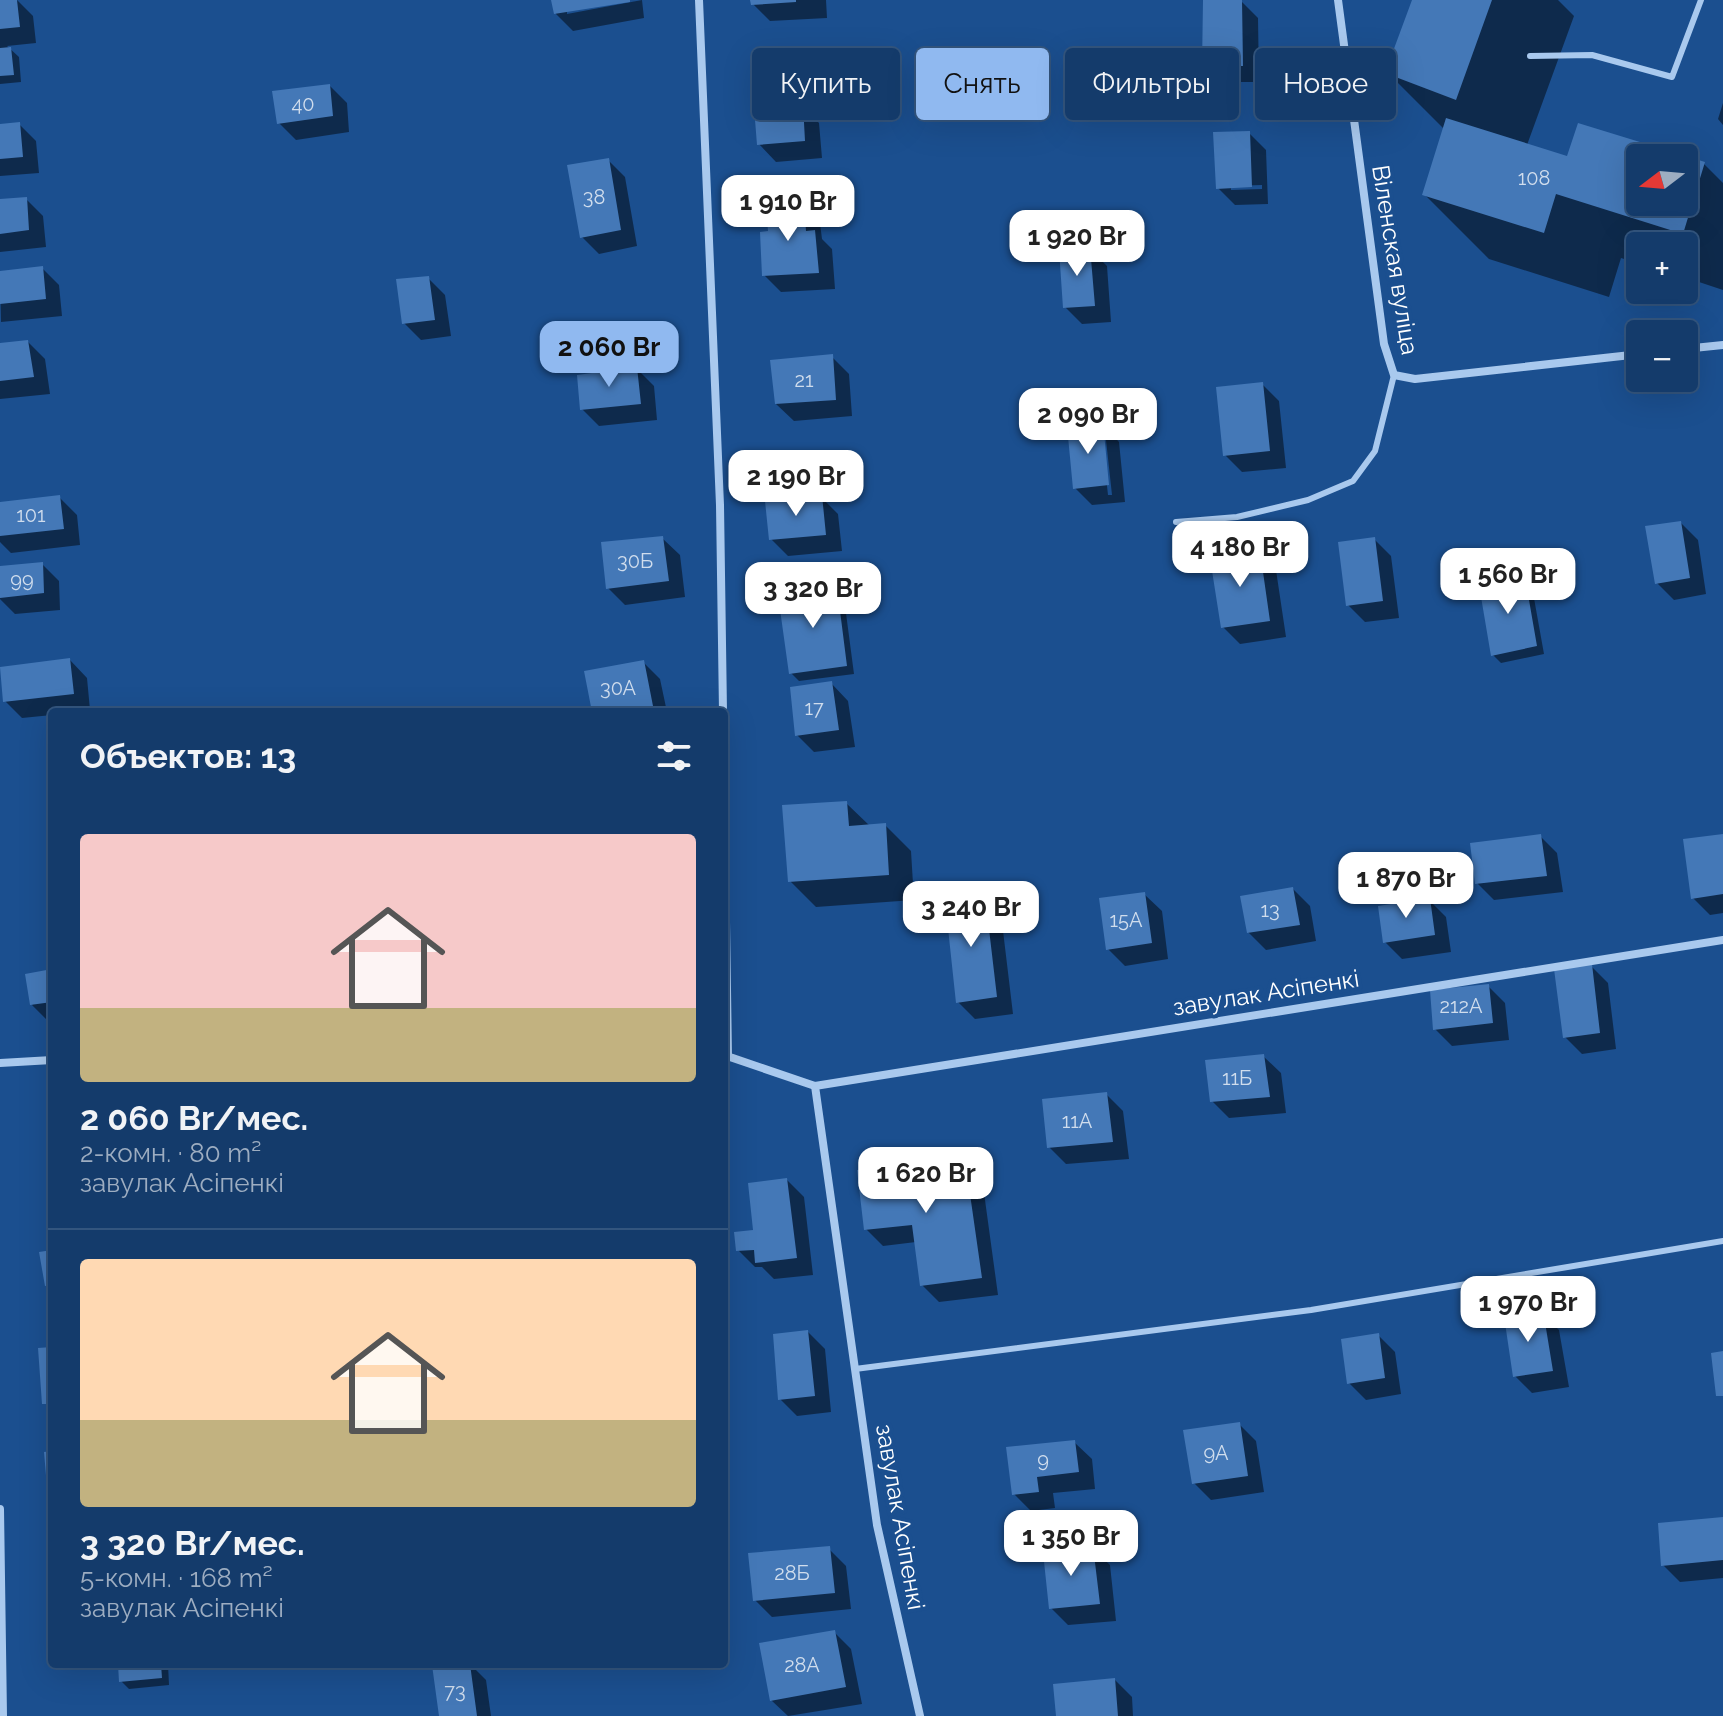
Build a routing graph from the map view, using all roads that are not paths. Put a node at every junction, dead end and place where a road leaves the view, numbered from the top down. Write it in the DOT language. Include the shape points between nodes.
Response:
graph roads {
  1 [pos="699,0"];
  2 [pos="1338,0"];
  3 [pos="1701,0"];
  4 [pos="1530,56"];
  5 [pos="1723,345"];
  6 [pos="1698,348"];
  7 [pos="1626,356"];
  8 [pos="1394,375"];
  9 [pos="1176,522"];
  10 [pos="723,708"];
  11 [pos="1723,940"];
  12 [pos="728,1056"];
  13 [pos="48,1060"];
  14 [pos="0,1063"];
  15 [pos="815,1086"];
  16 [pos="1723,1241"];
  17 [pos="855,1369"];
  18 [pos="0,1509"];
  19 [pos="3,1716"];
  20 [pos="920,1716"];
  1 -- 10 [label="street"];
  2 -- 8 [label="street, Віленская вуліца" via="1384,344"];
  3 -- 4 [label="lane" via="1672,77 1592,55"];
  5 -- 6 [label="street"];
  7 -- 8 [label="street, Віленская вуліца" via="1415,379"];
  8 -- 9 [label="lane" via="1375,451 1353,481 1308,500 1237,517"];
  11 -- 15 [label="street, завулак Асіпенкі"];
  12 -- 15 [label="street, завулак Асіпенкі"];
  13 -- 14 [label="street"];
  15 -- 17 [label="street, завулак Асіпенкі"];
  16 -- 17 [label="lane" via="1311,1310"];
  17 -- 20 [label="street, завулак Асіпенкі" via="877,1525"];
  18 -- 19 [label="street"];
}
